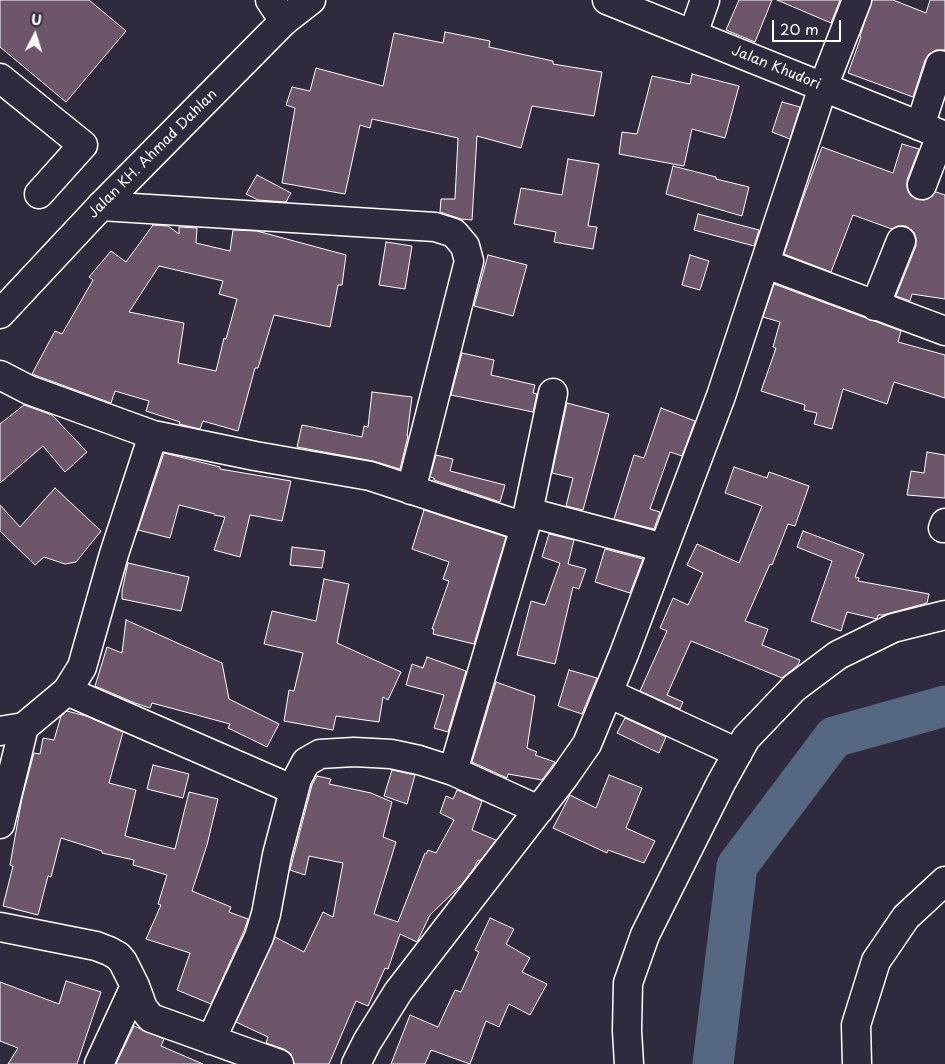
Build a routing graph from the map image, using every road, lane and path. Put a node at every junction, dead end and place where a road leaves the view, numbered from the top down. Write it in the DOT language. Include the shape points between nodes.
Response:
graph roads {
  1 [pos="311,0"];
  2 [pos="607,0"];
  3 [pos="705,0"];
  4 [pos="857,0"];
  5 [pos="277,11"];
  6 [pos="693,34"];
  7 [pos="940,65"];
  8 [pos="0,78"];
  9 [pos="824,87"];
  10 [pos="935,132"];
  11 [pos="922,185"];
  12 [pos="39,194"];
  13 [pos="101,206"];
  14 [pos="901,241"];
  15 [pos="766,264"];
  16 [pos="875,306"];
  17 [pos="0,314"];
  18 [pos="945,331"];
  19 [pos="0,375"];
  20 [pos="553,393"];
  21 [pos="153,435"];
  22 [pos="411,490"];
  23 [pos="527,520"];
  24 [pos="664,548"];
  25 [pos="945,615"];
  26 [pos="67,690"];
  27 [pos="608,693"];
  28 [pos="12,729"];
  29 [pos="738,753"];
  30 [pos="453,771"];
  31 [pos="294,790"];
  32 [pos="539,810"];
  33 [pos="0,824"];
  34 [pos="945,881"];
  35 [pos="0,926"];
  36 [pos="135,986"];
  37 [pos="211,1040"];
  38 [pos="99,1064"];
  39 [pos="279,1064"];
  40 [pos="356,1064"];
  41 [pos="628,1064"];
  42 [pos="857,1064"];
  1 -- 5 [label="main road, Jalan KH. Ahmad Dahlan"];
  2 -- 6 [label="main road, Jalan Khudori"];
  3 -- 6 [label="main road"];
  4 -- 9 [label="main road"];
  5 -- 13 [label="main road, Jalan KH. Ahmad Dahlan"];
  6 -- 9 [label="main road, Jalan Khudori"];
  7 -- 10 [label="main road"];
  8 -- 12 [label="main road" via="83,145"];
  9 -- 10 [label="main road, Jalan Khudori"];
  9 -- 15 [label="main road"];
  10 -- 11 [label="main road"];
  13 -- 17 [label="main road, Jalan KH. Ahmad Dahlan"];
  13 -- 22 [label="main road" via="434,227 454,233 465,246 469,261"];
  14 -- 16 [label="main road"];
  15 -- 16 [label="main road"];
  15 -- 24 [label="main road"];
  16 -- 18 [label="main road"];
  19 -- 21 [label="main road" via="29,390"];
  20 -- 23 [label="main road"];
  21 -- 22 [label="main road" via="370,476"];
  21 -- 26 [label="main road" via="82,667"];
  22 -- 23 [label="main road"];
  23 -- 24 [label="main road"];
  23 -- 30 [label="main road"];
  24 -- 27 [label="main road"];
  25 -- 29 [label="main road" via="893,628 838,655 794,688 768,713 746,738"];
  26 -- 28 [label="main road"];
  26 -- 31 [label="main road"];
  27 -- 29 [label="main road"];
  27 -- 32 [label="main road" via="587,744"];
  28 -- 33 [label="main road"];
  29 -- 41 [label="main road" via="645,935 628,983"];
  30 -- 31 [label="main road" via="391,754 320,754 306,762"];
  30 -- 32 [label="main road"];
  31 -- 37 [label="main road" via="259,937"];
  32 -- 40 [label="main road" via="398,992"];
  34 -- 42 [label="main road" via="906,917 876,961 856,1025"];
  35 -- 36 [label="main road" via="109,951 123,962"];
  36 -- 37 [label="main road" via="143,1008 151,1018"];
  36 -- 38 [label="main road"];
  37 -- 39 [label="main road"];
}
